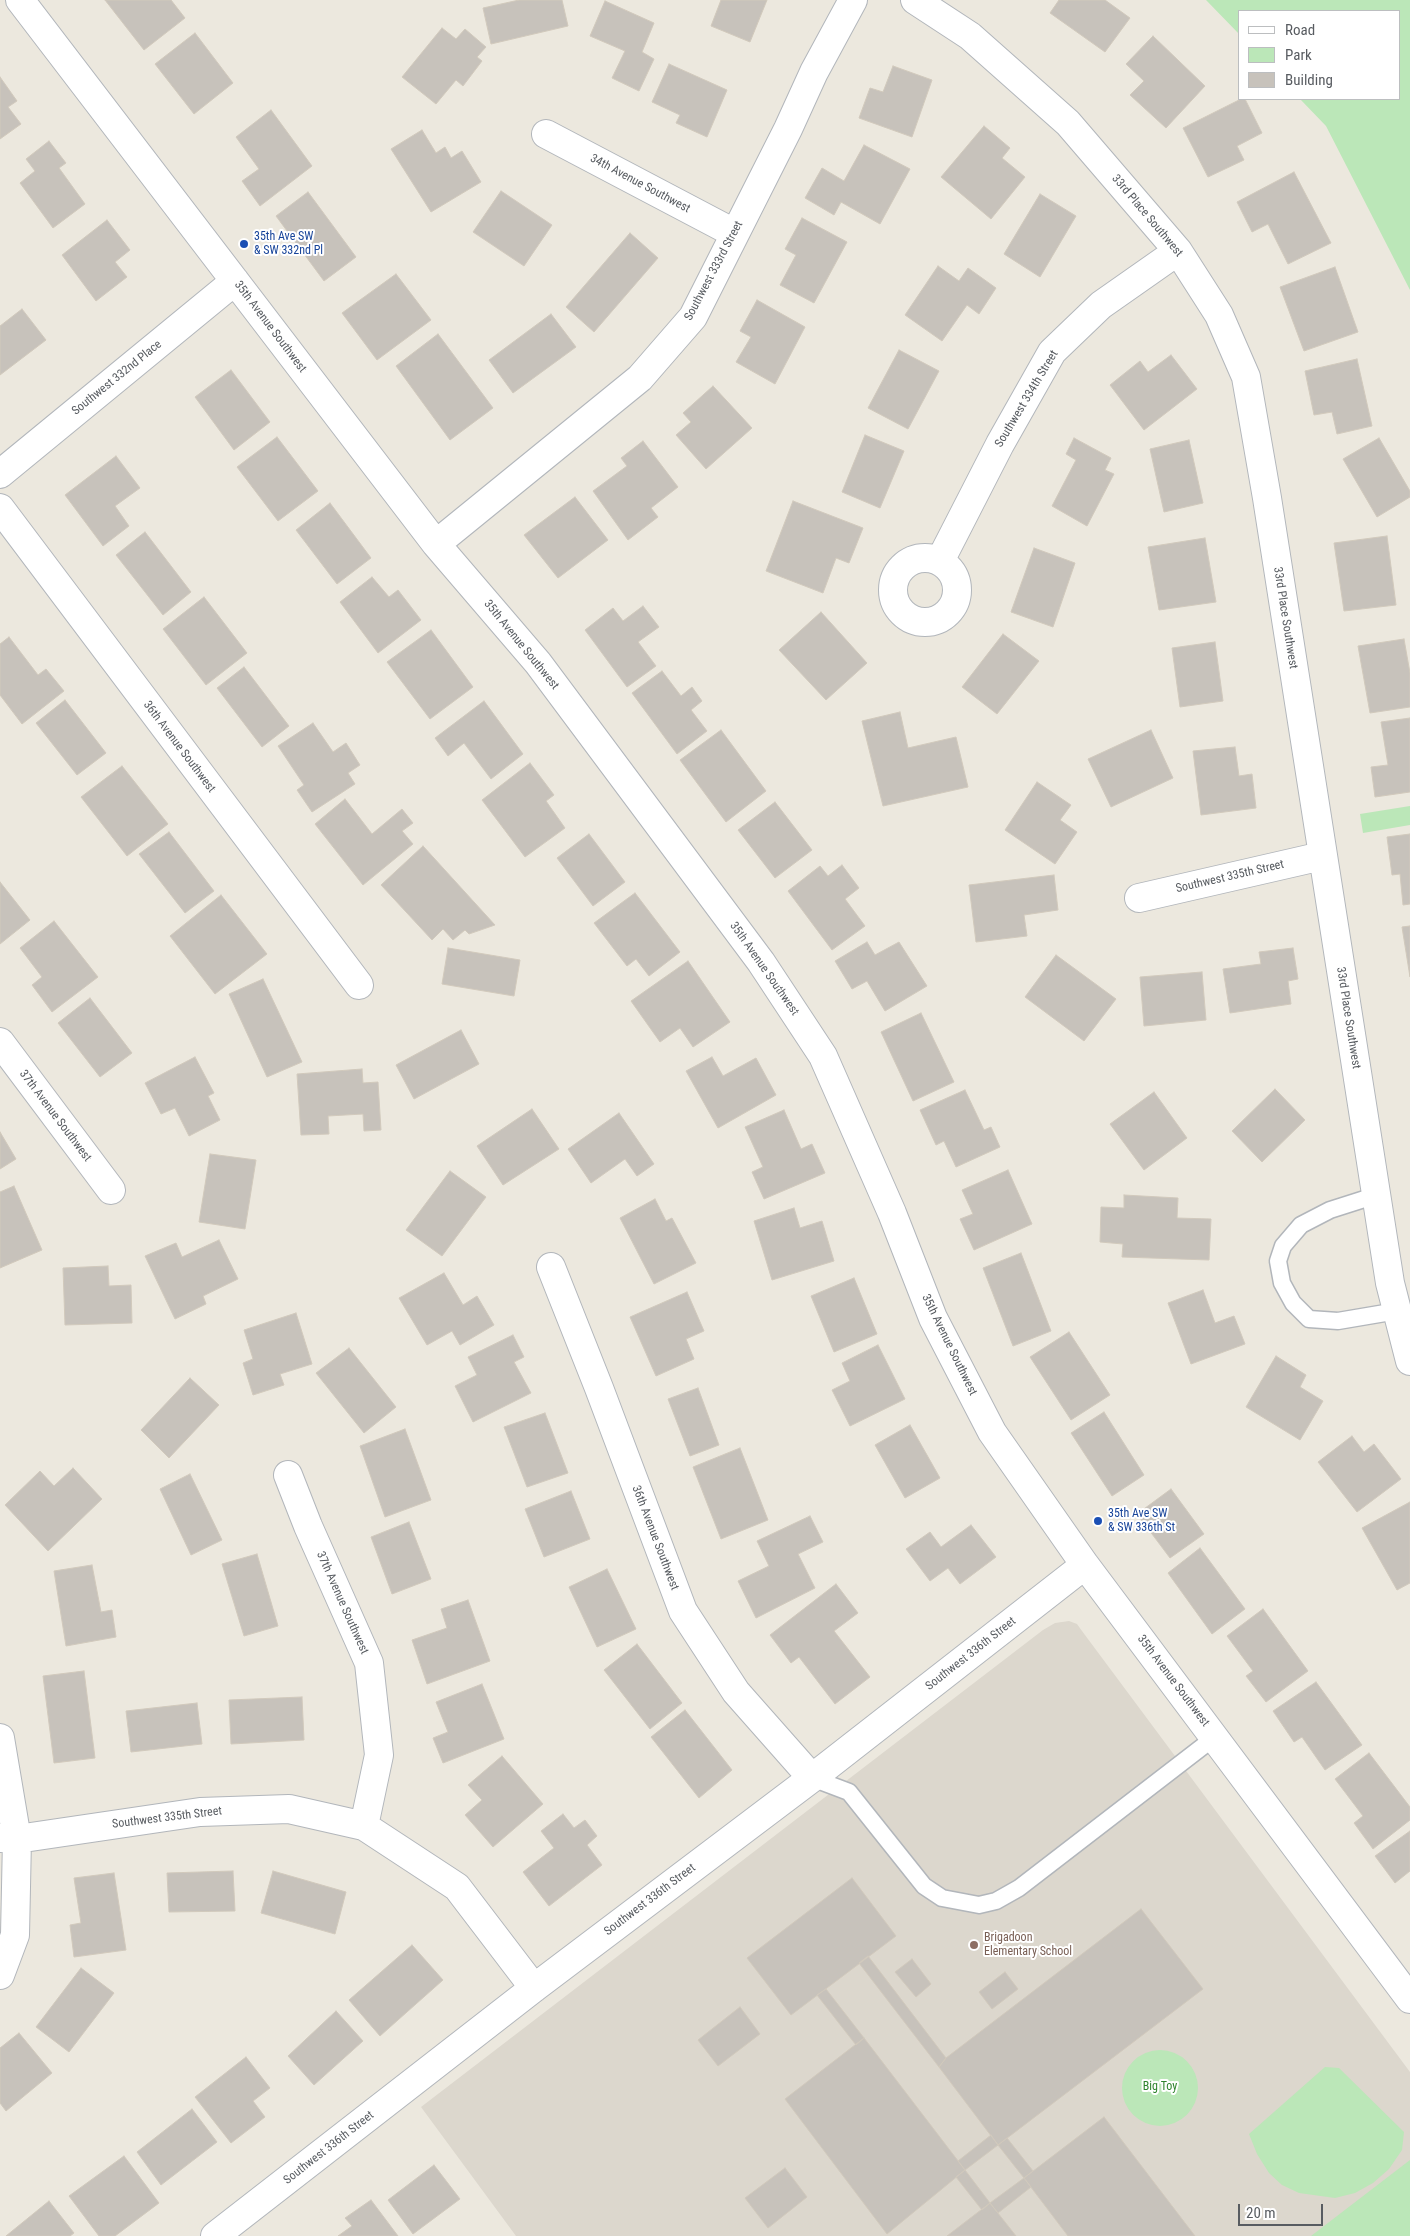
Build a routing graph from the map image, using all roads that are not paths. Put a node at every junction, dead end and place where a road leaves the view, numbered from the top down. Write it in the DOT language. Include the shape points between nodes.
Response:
graph roads {
  1 [pos="20,0"];
  2 [pos="853,0"];
  3 [pos="915,0"];
  4 [pos="546,134"];
  5 [pos="734,233"];
  6 [pos="1178,251"];
  7 [pos="235,281"];
  8 [pos="0,474"];
  9 [pos="0,508"];
  10 [pos="436,544"];
  11 [pos="940,561"];
  12 [pos="1322,856"];
  13 [pos="1139,898"];
  14 [pos="359,985"];
  15 [pos="0,1042"];
  16 [pos="111,1190"];
  17 [pos="1377,1195"];
  18 [pos="551,1267"];
  19 [pos="1397,1311"];
  20 [pos="1410,1361"];
  21 [pos="288,1475"];
  22 [pos="1085,1565"];
  23 [pos="1215,1737"];
  24 [pos="0,1738"];
  25 [pos="812,1778"];
  26 [pos="364,1826"];
  27 [pos="9,1838"];
  28 [pos="0,1975"];
  29 [pos="534,1988"];
  30 [pos="1410,1999"];
  31 [pos="215,2236"];
  1 -- 7 [label="street, 35th Avenue Southwest"];
  2 -- 5 [label="street, Southwest 333rd Street"];
  3 -- 6 [label="street, 33rd Place Southwest" via="970,36 1068,123"];
  4 -- 5 [label="street, 34th Avenue Southwest"];
  5 -- 10 [label="street, Southwest 333rd Street" via="693,317 640,378"];
  6 -- 11 [label="street, Southwest 334th Street" via="1101,305 1052,352"];
  6 -- 12 [label="street, 33rd Place Southwest" via="1219,315 1246,377"];
  7 -- 8 [label="street, Southwest 332nd Place"];
  7 -- 10 [label="street, 35th Avenue Southwest"];
  9 -- 14 [label="street, 36th Avenue Southwest"];
  10 -- 22 [label="street, 35th Avenue Southwest" via="538,663 761,962 823,1056 892,1213 933,1318 992,1432"];
  12 -- 13 [label="street, Southwest 335th Street"];
  12 -- 17 [label="street, 33rd Place Southwest"];
  15 -- 16 [label="street, 37th Avenue Southwest"];
  17 -- 19 [label="street, 33rd Place Southwest"];
  17 -- 19 [label="lane" via="1330,1210 1301,1225 1283,1246 1278,1261 1282,1282 1293,1303 1308,1319 1338,1320"];
  18 -- 25 [label="street, 36th Avenue Southwest" via="683,1611 736,1692"];
  19 -- 20 [label="street, 33rd Place Southwest"];
  21 -- 26 [label="street, 37th Avenue Southwest" via="369,1663 379,1755"];
  22 -- 23 [label="street, 35th Avenue Southwest"];
  22 -- 25 [label="street, Southwest 336th Street"];
  23 -- 25 [label="lane" via="1018,1888 996,1902 979,1905 942,1898 924,1886 849,1792"];
  23 -- 30 [label="street, 35th Avenue Southwest"];
  24 -- 27 [label="street"];
  25 -- 29 [label="street, Southwest 336th Street"];
  26 -- 27 [label="street, Southwest 335th Street" via="289,1810 200,1812"];
  26 -- 29 [label="street" via="457,1887"];
  27 -- 28 [label="street" via="15,1935"];
  29 -- 31 [label="street, Southwest 336th Street"];
}
